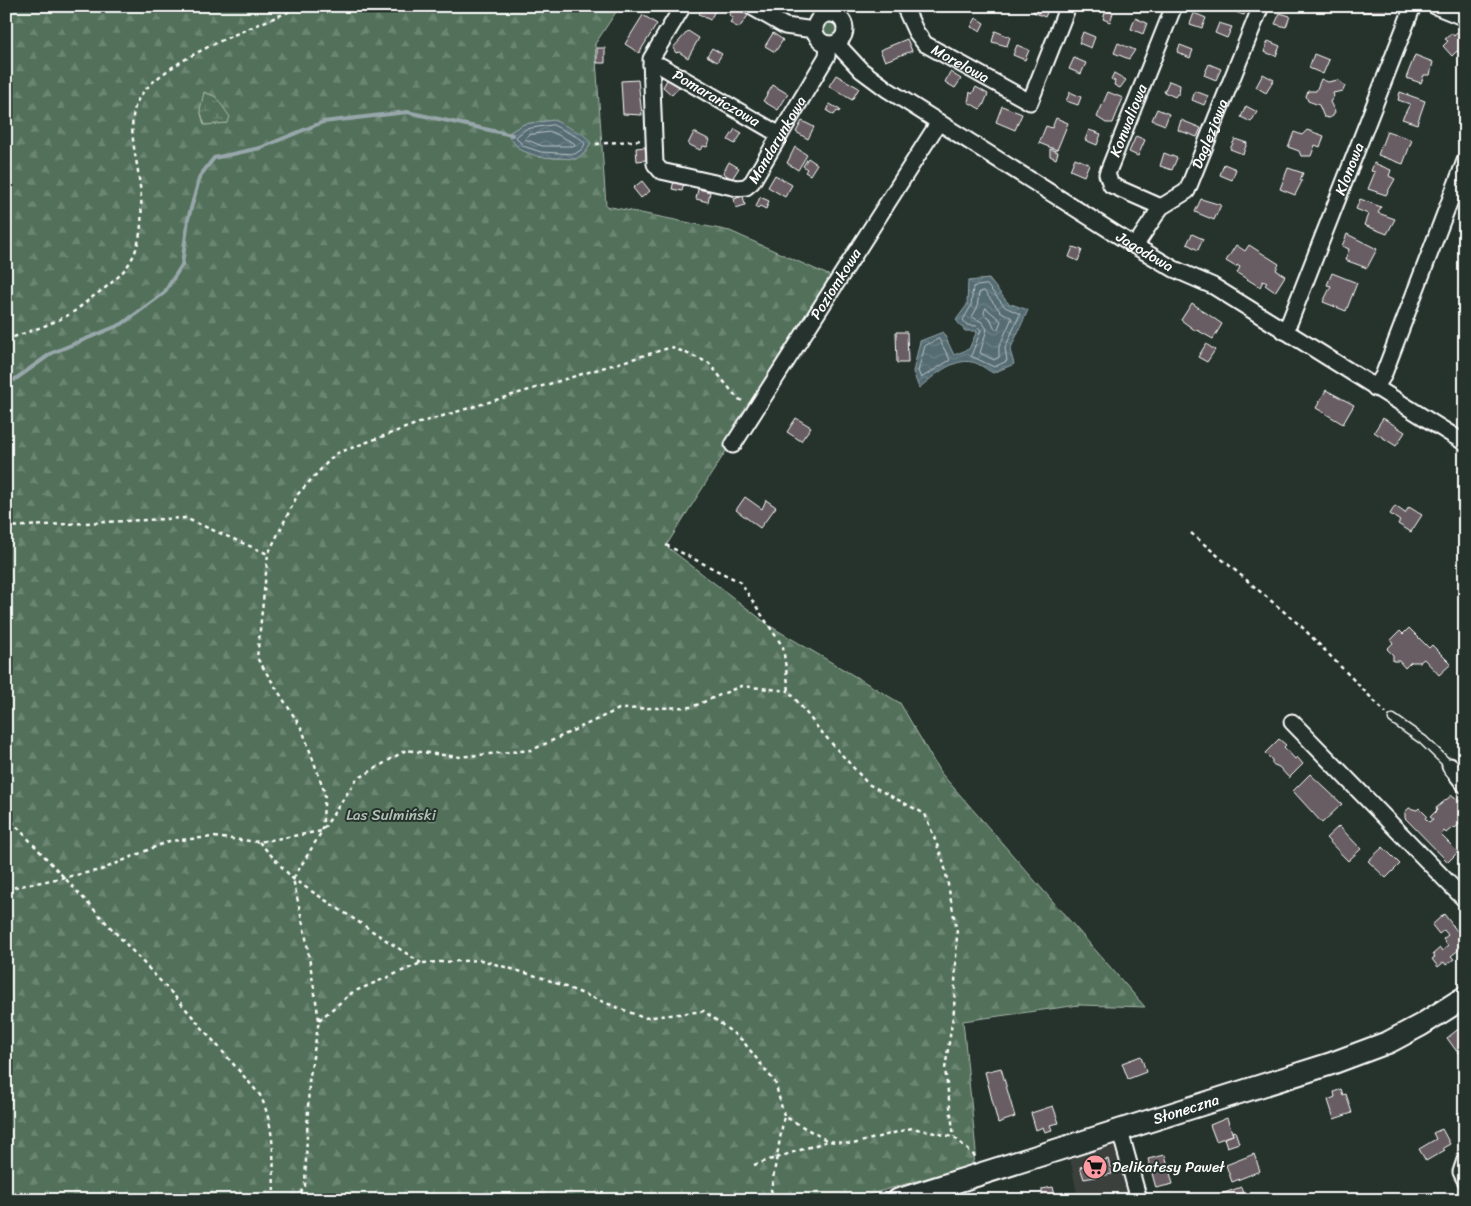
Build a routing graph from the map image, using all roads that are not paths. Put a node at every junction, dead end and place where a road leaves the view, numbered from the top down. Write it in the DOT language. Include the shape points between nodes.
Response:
graph roads {
  1 [pos="683,6"];
  2 [pos="750,6"];
  3 [pos="904,6"];
  4 [pos="1068,6"];
  5 [pos="1174,6"];
  6 [pos="1261,6"];
  7 [pos="1413,6"];
  8 [pos="1435,6"];
  9 [pos="1465,18"];
  10 [pos="814,30"];
  11 [pos="832,44"];
  12 [pos="651,65"];
  13 [pos="939,122"];
  14 [pos="780,135"];
  15 [pos="1465,161"];
  16 [pos="1161,207"];
  17 [pos="1135,246"];
  18 [pos="1284,331"];
  19 [pos="1376,388"];
  20 [pos="1465,443"];
  21 [pos="732,445"];
  22 [pos="1392,719"];
  23 [pos="1292,722"];
  24 [pos="1450,766"];
  25 [pos="1465,785"];
  26 [pos="1465,900"];
  27 [pos="1465,997"];
  28 [pos="1120,1131"];
  29 [pos="1465,1160"];
  30 [pos="1465,1180"];
  31 [pos="898,1200"];
  32 [pos="1139,1200"];
  1 -- 12 [label="street, Mandarynkowa" via="653,55"];
  2 -- 10 [label="street" via="785,26"];
  3 -- 4 [label="street, Morelowa" via="925,44 1027,102 1032,100"];
  5 -- 16 [label="street, Konwaliowa" via="1107,174 1111,185"];
  6 -- 16 [label="street, Daglezjowa" via="1187,191"];
  7 -- 18 [label="street, Klonowa"];
  8 -- 9 [label="street"];
  10 -- 11 [label="street" via="818,39"];
  10 -- 11 [label="street" via="820,16 840,17 845,31"];
  11 -- 13 [label="street, Jagodowa" via="861,70"];
  11 -- 14 [label="street, Mandarynkowa"];
  12 -- 14 [label="street, Pomarańczowa" via="661,66"];
  12 -- 14 [label="street, Mandarynkowa" via="655,164 661,171 737,188 746,186 752,182"];
  13 -- 17 [label="street, Jagodowa"];
  13 -- 21 [label="street, Poziomkowa"];
  15 -- 19 [label="street"];
  16 -- 17 [label="street, Daglezjowa"];
  17 -- 18 [label="street, Jagodowa" via="1174,270 1213,286"];
  18 -- 19 [label="street, Jagodowa"];
  19 -- 20 [label="street, Jagodowa"];
  22 -- 24 [label="lane" via="1424,740"];
  23 -- 26 [label="street"];
  24 -- 25 [label="street"];
  27 -- 28 [label="street, Słoneczna" via="1389,1042"];
  28 -- 31 [label="street, Słoneczna"];
  28 -- 32 [label="street"];
  29 -- 30 [label="street" via="1461,1172"];
}
